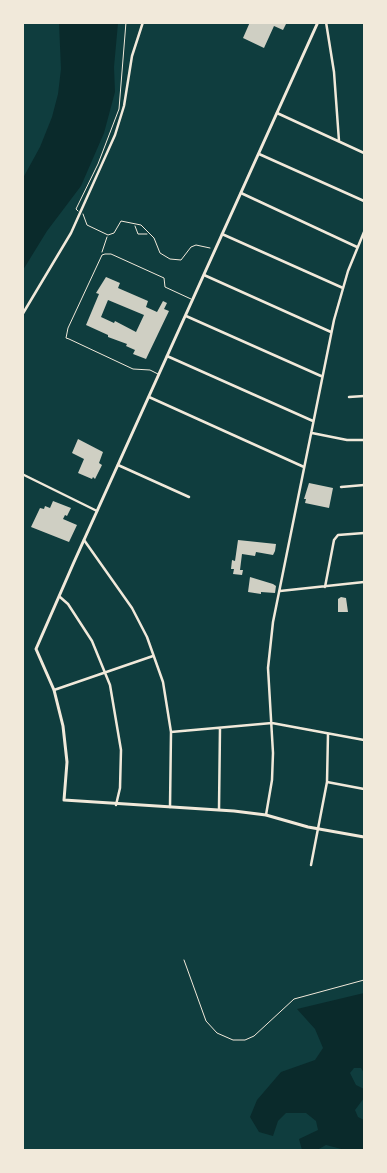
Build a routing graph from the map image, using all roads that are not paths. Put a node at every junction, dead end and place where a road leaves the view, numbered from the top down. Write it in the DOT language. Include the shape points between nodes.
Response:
graph roads {
  1 [pos="143,22"];
  2 [pos="318,22"];
  3 [pos="326,22"];
  4 [pos="277,113"];
  5 [pos="339,141"];
  6 [pos="364,153"];
  7 [pos="259,154"];
  8 [pos="241,193"];
  9 [pos="364,201"];
  10 [pos="364,232"];
  11 [pos="222,234"];
  12 [pos="358,247"];
  13 [pos="204,275"];
  14 [pos="343,288"];
  15 [pos="193,300"];
  16 [pos="22,315"];
  17 [pos="186,316"];
  18 [pos="331,332"];
  19 [pos="167,356"];
  20 [pos="159,374"];
  21 [pos="321,376"];
  22 [pos="364,396"];
  23 [pos="149,397"];
  24 [pos="349,397"];
  25 [pos="313,421"];
  26 [pos="312,433"];
  27 [pos="364,440"];
  28 [pos="118,465"];
  29 [pos="304,467"];
  30 [pos="22,474"];
  31 [pos="364,485"];
  32 [pos="341,487"];
  33 [pos="190,497"];
  34 [pos="97,510"];
  35 [pos="364,533"];
  36 [pos="84,540"];
  37 [pos="364,582"];
  38 [pos="326,587"];
  39 [pos="280,590"];
  40 [pos="60,597"];
  41 [pos="153,656"];
  42 [pos="106,672"];
  43 [pos="54,690"];
  44 [pos="272,723"];
  45 [pos="220,728"];
  46 [pos="171,732"];
  47 [pos="328,734"];
  48 [pos="364,740"];
  49 [pos="327,782"];
  50 [pos="364,789"];
  51 [pos="116,805"];
  52 [pos="170,807"];
  53 [pos="218,809"];
  54 [pos="266,815"];
  55 [pos="318,829"];
  56 [pos="364,837"];
  57 [pos="311,865"];
  58 [pos="184,960"];
  59 [pos="364,980"];
  1 -- 16 [label="street" via="115,135 71,233"];
  2 -- 4 [label="street"];
  3 -- 5 [label="street" via="334,72"];
  4 -- 5 [label="street"];
  4 -- 7 [label="street"];
  5 -- 6 [label="street"];
  7 -- 8 [label="street"];
  7 -- 9 [label="street"];
  8 -- 11 [label="street"];
  8 -- 12 [label="street"];
  10 -- 12 [label="street"];
  11 -- 13 [label="street"];
  11 -- 14 [label="street"];
  12 -- 14 [label="street"];
  13 -- 15 [label="street"];
  13 -- 18 [label="street"];
  14 -- 18 [label="street"];
  15 -- 17 [label="street"];
  15 -- 20 [label="lane" via="165,287 164,278 110,254 102,255 68,328 66,338 133,369"];
  17 -- 19 [label="street"];
  17 -- 21 [label="street"];
  18 -- 21 [label="street"];
  19 -- 20 [label="street"];
  19 -- 25 [label="street"];
  20 -- 23 [label="street"];
  21 -- 25 [label="street"];
  22 -- 24 [label="street"];
  23 -- 28 [label="street"];
  23 -- 29 [label="street"];
  25 -- 26 [label="street"];
  26 -- 27 [label="street"];
  26 -- 29 [label="street"];
  28 -- 33 [label="street"];
  28 -- 34 [label="street"];
  29 -- 39 [label="street"];
  30 -- 34 [label="street"];
  31 -- 32 [label="street"];
  34 -- 36 [label="street"];
  35 -- 38 [label="street" via="338,535 334,540"];
  36 -- 40 [label="street"];
  36 -- 41 [label="street" via="132,608"];
  37 -- 38 [label="street"];
  38 -- 39 [label="street"];
  39 -- 44 [label="street" via="268,658"];
  40 -- 42 [label="street" via="87,633"];
  40 -- 43 [label="street" via="36,650"];
  41 -- 42 [label="street"];
  41 -- 46 [label="street" via="164,689"];
  42 -- 43 [label="street"];
  42 -- 51 [label="street" via="121,750"];
  43 -- 51 [label="street" via="66,748 64,800"];
  44 -- 45 [label="street"];
  44 -- 47 [label="street"];
  44 -- 54 [label="street" via="272,780"];
  45 -- 46 [label="street"];
  45 -- 53 [label="street"];
  46 -- 52 [label="street"];
  47 -- 48 [label="street"];
  47 -- 49 [label="street"];
  49 -- 50 [label="street"];
  49 -- 55 [label="street"];
  51 -- 52 [label="street"];
  52 -- 53 [label="street"];
  53 -- 54 [label="street"];
  54 -- 55 [label="street"];
  55 -- 56 [label="street"];
  55 -- 57 [label="street"];
  58 -- 59 [label="lane" via="206,1021 213,1030 233,1040 254,1036 294,998"];
}
